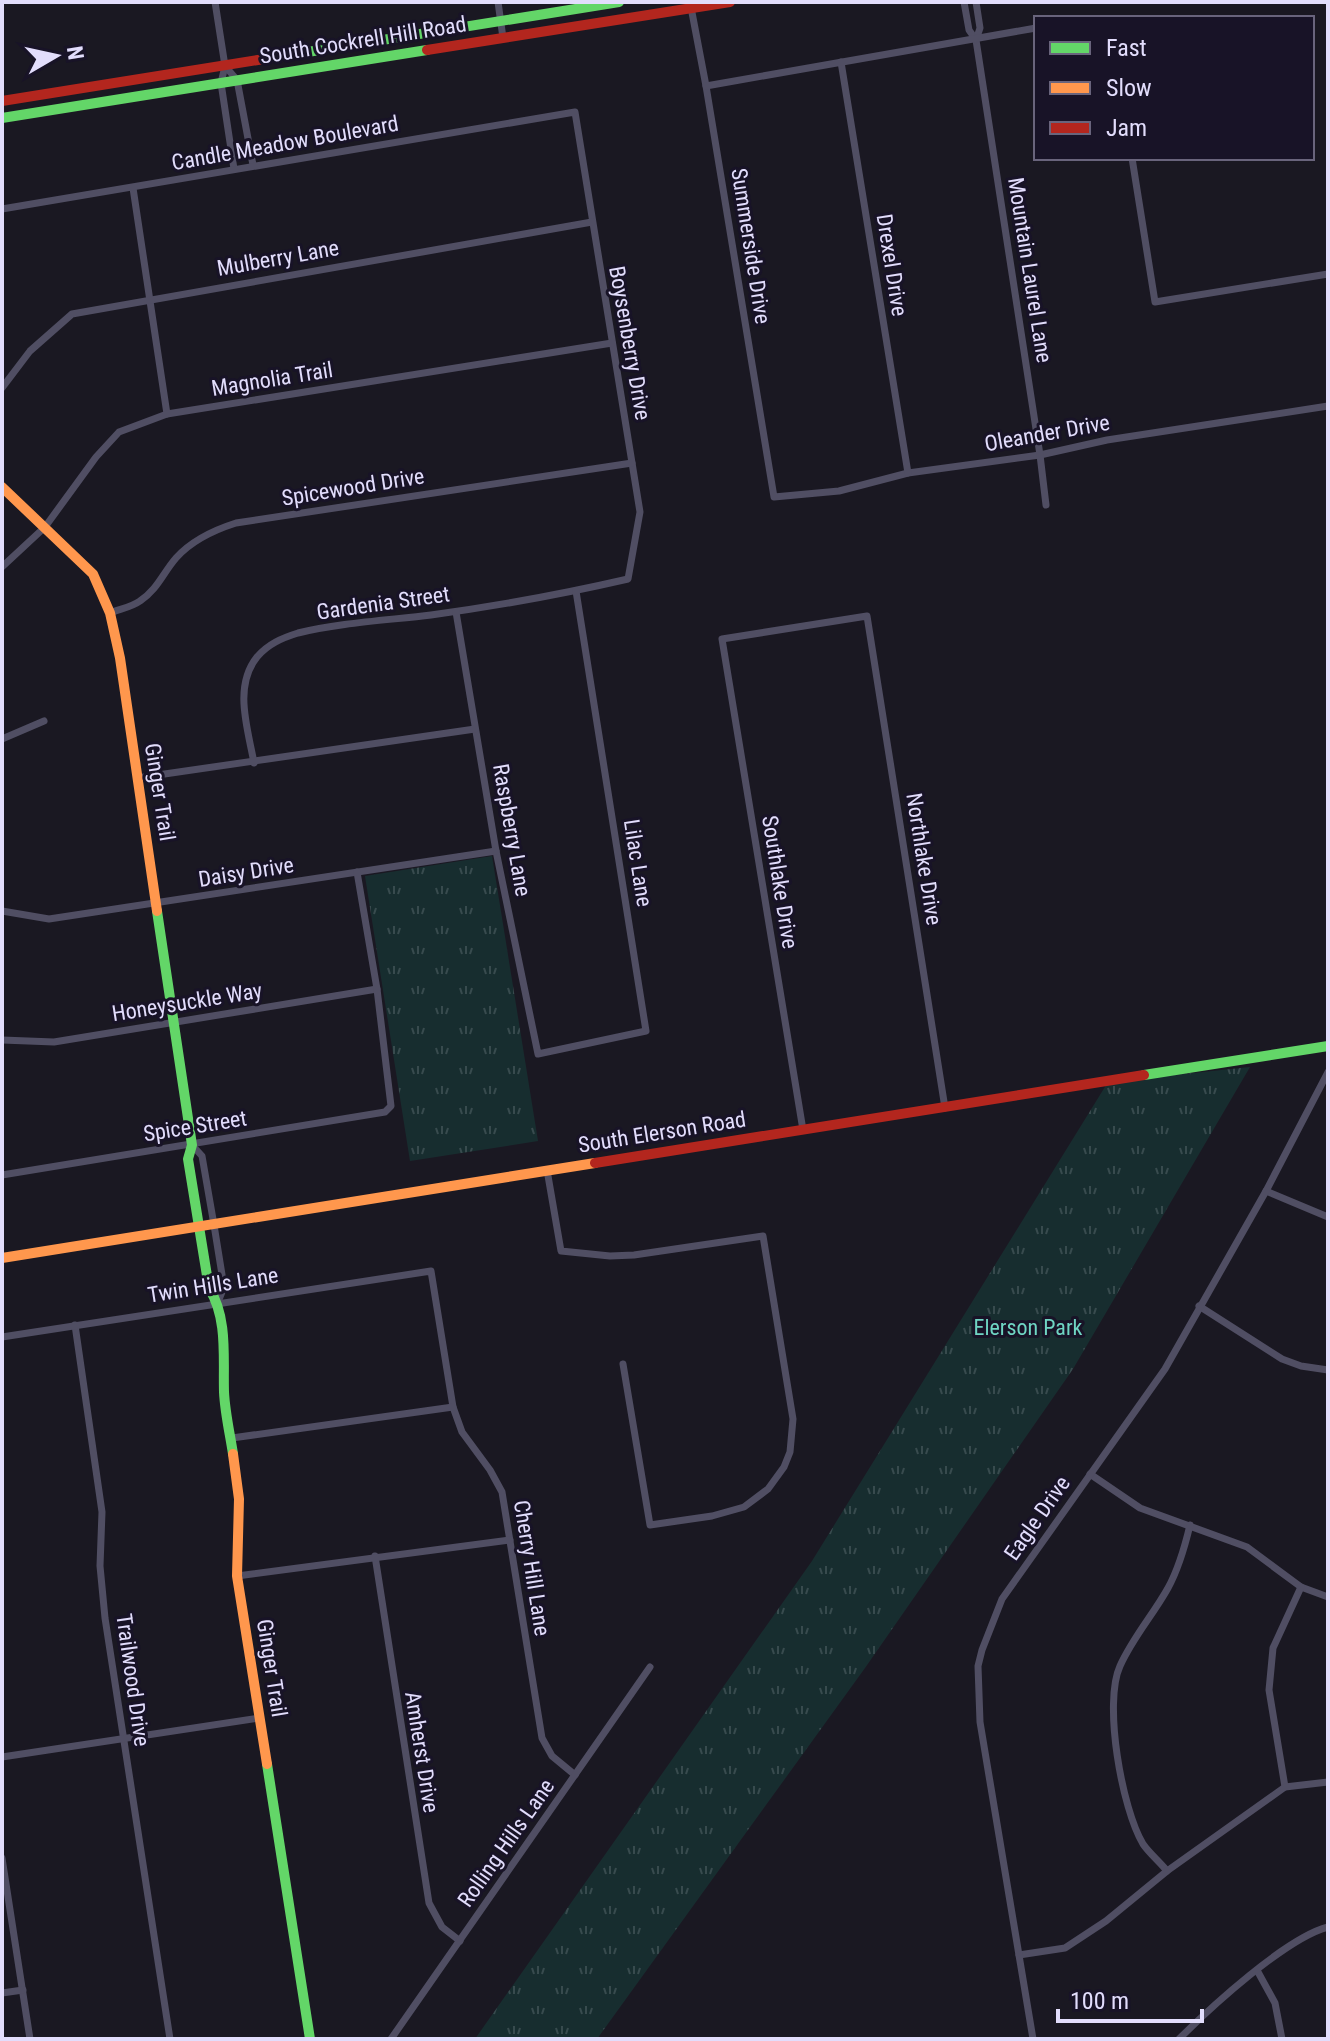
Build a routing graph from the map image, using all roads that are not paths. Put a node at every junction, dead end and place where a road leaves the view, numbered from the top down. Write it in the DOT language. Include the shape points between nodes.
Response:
graph roads {
  1 [pos="215,2"];
  2 [pos="498,2"];
  3 [pos="619,2"];
  4 [pos="730,2"];
  5 [pos="964,2"];
  6 [pos="976,2"];
  7 [pos="690,5"];
  8 [pos="501,21"];
  9 [pos="1034,28"];
  10 [pos="503,38"];
  11 [pos="976,40"];
  12 [pos="841,62"];
  13 [pos="225,66"];
  14 [pos="237,80"];
  15 [pos="221,83"];
  16 [pos="706,86"];
  17 [pos="2,101"];
  18 [pos="575,112"];
  19 [pos="2,118"];
  20 [pos="1132,160"];
  21 [pos="253,165"];
  22 [pos="234,169"];
  23 [pos="133,188"];
  24 [pos="2,209"];
  25 [pos="592,222"];
  26 [pos="1328,274"];
  27 [pos="150,298"];
  28 [pos="612,343"];
  29 [pos="2,388"];
  30 [pos="1328,406"];
  31 [pos="167,414"];
  32 [pos="1040,455"];
  33 [pos="632,463"];
  34 [pos="908,473"];
  35 [pos="2,487"];
  36 [pos="774,497"];
  37 [pos="1046,505"];
  38 [pos="45,527"];
  39 [pos="2,567"];
  40 [pos="628,579"];
  41 [pos="576,591"];
  42 [pos="456,612"];
  43 [pos="110,613"];
  44 [pos="722,639"];
  45 [pos="44,721"];
  46 [pos="475,729"];
  47 [pos="2,739"];
  48 [pos="254,763"];
  49 [pos="137,778"];
  50 [pos="496,851"];
  51 [pos="357,872"];
  52 [pos="158,904"];
  53 [pos="2,911"];
  54 [pos="377,989"];
  55 [pos="175,1022"];
  56 [pos="2,1040"];
  57 [pos="1328,1047"];
  58 [pos="538,1054"];
  59 [pos="1328,1072"];
  60 [pos="945,1108"];
  61 [pos="803,1130"];
  62 [pos="192,1145"];
  63 [pos="547,1170"];
  64 [pos="2,1175"];
  65 [pos="1266,1191"];
  66 [pos="1328,1217"];
  67 [pos="214,1225"];
  68 [pos="199,1227"];
  69 [pos="2,1258"];
  70 [pos="431,1271"];
  71 [pos="218,1302"];
  72 [pos="1199,1306"];
  73 [pos="75,1325"];
  74 [pos="2,1337"];
  75 [pos="623,1364"];
  76 [pos="1328,1370"];
  77 [pos="453,1407"];
  78 [pos="232,1438"];
  79 [pos="1090,1474"];
  80 [pos="1190,1525"];
  81 [pos="510,1540"];
  82 [pos="375,1556"];
  83 [pos="237,1576"];
  84 [pos="1301,1587"];
  85 [pos="1328,1597"];
  86 [pos="650,1667"];
  87 [pos="259,1718"];
  88 [pos="123,1739"];
  89 [pos="2,1757"];
  90 [pos="575,1775"];
  91 [pos="1328,1782"];
  92 [pos="1285,1787"];
  93 [pos="2,1858"];
  94 [pos="1167,1871"];
  95 [pos="1328,1927"];
  96 [pos="460,1941"];
  97 [pos="1019,1955"];
  98 [pos="1258,1972"];
  99 [pos="23,1990"];
  100 [pos="2,1993"];
  101 [pos="30,2039"];
  102 [pos="170,2039"];
  103 [pos="310,2039"];
  104 [pos="391,2039"];
  105 [pos="1033,2039"];
  106 [pos="1179,2039"];
  107 [pos="1282,2039"];
  1 -- 13 [label="street"];
  2 -- 8 [label="street"];
  3 -- 8 [label="street, South Cockrell Hill Road"];
  4 -- 7 [label="street, South Cockrell Hill Road"];
  5 -- 11 [label="street, Mountain Laurel Lane"];
  6 -- 11 [label="street, Mountain Laurel Lane"];
  7 -- 10 [label="street, South Cockrell Hill Road"];
  7 -- 16 [label="street, Summerside Drive"];
  8 -- 10 [label="street"];
  8 -- 13 [label="street, South Cockrell Hill Road"];
  9 -- 11 [label="street"];
  10 -- 14 [label="street, South Cockrell Hill Road"];
  11 -- 12 [label="street"];
  11 -- 32 [label="street, Mountain Laurel Lane"];
  12 -- 16 [label="street"];
  12 -- 34 [label="street, Drexel Drive"];
  13 -- 14 [label="street"];
  13 -- 15 [label="street"];
  13 -- 17 [label="street, South Cockrell Hill Road"];
  14 -- 15 [label="street, South Cockrell Hill Road"];
  14 -- 21 [label="street"];
  15 -- 19 [label="street, South Cockrell Hill Road"];
  15 -- 22 [label="street"];
  16 -- 36 [label="street, Summerside Drive"];
  18 -- 21 [label="street, Candle Meadow Boulevard"];
  18 -- 25 [label="street, Boysenberry Drive"];
  20 -- 26 [label="street" via="1155,302"];
  21 -- 22 [label="street, Candle Meadow Boulevard"];
  22 -- 23 [label="street, Candle Meadow Boulevard"];
  23 -- 24 [label="street, Candle Meadow Boulevard"];
  23 -- 27 [label="street"];
  25 -- 27 [label="street, Mulberry Lane"];
  25 -- 28 [label="street, Boysenberry Drive"];
  27 -- 29 [label="street, Mulberry Lane" via="72,314 30,351"];
  27 -- 31 [label="street"];
  28 -- 31 [label="street, Magnolia Trail"];
  28 -- 33 [label="street, Boysenberry Drive"];
  30 -- 32 [label="street, Oleander Drive"];
  31 -- 38 [label="street, Magnolia Trail" via="119,432"];
  32 -- 34 [label="street, Oleander Drive"];
  32 -- 37 [label="street, Mountain Laurel Lane"];
  33 -- 40 [label="street, Boysenberry Drive" via="640,512"];
  33 -- 43 [label="street, Spicewood Drive" via="236,523 192,543 138,603"];
  34 -- 36 [label="street, Oleander Drive" via="839,491"];
  35 -- 38 [label="street, Ginger Trail"];
  38 -- 39 [label="street, Magnolia Trail"];
  38 -- 43 [label="street, Ginger Trail" via="93,574"];
  40 -- 41 [label="street, Gardenia Street"];
  41 -- 42 [label="street, Gardenia Street"];
  41 -- 58 [label="street, Lilac Lane" via="646,1031"];
  42 -- 46 [label="street, Raspberry Lane"];
  42 -- 48 [label="street, Gardenia Street" via="276,640 258,657 244,686"];
  43 -- 49 [label="street, Ginger Trail"];
  44 -- 60 [label="street, Northlake Drive" via="867,616"];
  44 -- 61 [label="street, Southlake Drive"];
  45 -- 47 [label="street"];
  46 -- 48 [label="street"];
  46 -- 50 [label="street, Raspberry Lane"];
  48 -- 49 [label="street"];
  49 -- 52 [label="street, Ginger Trail"];
  50 -- 51 [label="street, Daisy Drive"];
  50 -- 58 [label="street, Raspberry Lane"];
  51 -- 52 [label="street, Daisy Drive"];
  51 -- 54 [label="street"];
  52 -- 53 [label="street, Daisy Drive" via="49,919"];
  52 -- 55 [label="street, Ginger Trail"];
  54 -- 55 [label="street, Honeysuckle Way"];
  54 -- 62 [label="street, Spice Street" via="391,1106 385,1112"];
  55 -- 56 [label="street, Honeysuckle Way" via="54,1042"];
  55 -- 62 [label="street, Ginger Trail"];
  57 -- 60 [label="street, South Elerson Road"];
  59 -- 65 [label="street, Eagle Drive"];
  60 -- 61 [label="street, South Elerson Road"];
  61 -- 63 [label="street, South Elerson Road"];
  62 -- 64 [label="street, Spice Street"];
  62 -- 67 [label="street, Ginger Trail" via="202,1156"];
  62 -- 68 [label="street, Ginger Trail" via="188,1159"];
  63 -- 67 [label="street, South Elerson Road"];
  63 -- 75 [label="street" via="561,1251 634,1255 763,1236 793,1419 790,1452 777,1478 757,1498 729,1513 650,1525"];
  65 -- 66 [label="street"];
  65 -- 72 [label="street, Eagle Drive"];
  67 -- 68 [label="street, South Elerson Road"];
  67 -- 71 [label="street, Ginger Trail" via="224,1287"];
  68 -- 69 [label="street, South Elerson Road"];
  68 -- 71 [label="street, Ginger Trail" via="209,1288"];
  70 -- 71 [label="street, Twin Hills Lane"];
  70 -- 77 [label="street, Cherry Hill Lane"];
  71 -- 73 [label="street, Twin Hills Lane"];
  71 -- 78 [label="street, Ginger Trail"];
  72 -- 76 [label="street" via="1282,1359"];
  72 -- 79 [label="street, Eagle Drive" via="1165,1369"];
  73 -- 74 [label="street, Twin Hills Lane"];
  73 -- 88 [label="street, Trailwood Drive" via="96,1460 105,1618"];
  77 -- 78 [label="street"];
  77 -- 81 [label="street, Cherry Hill Lane" via="462,1432 502,1492"];
  78 -- 83 [label="street, Ginger Trail" via="239,1499"];
  79 -- 80 [label="street" via="1140,1508"];
  79 -- 97 [label="street, Eagle Drive" via="1002,1599 978,1666 980,1722"];
  80 -- 84 [label="street" via="1247,1547"];
  80 -- 94 [label="street" via="1168,1588 1118,1669 1113,1697 1126,1803 1143,1844"];
  81 -- 82 [label="street"];
  81 -- 90 [label="street, Cherry Hill Lane" via="542,1738 552,1756"];
  82 -- 83 [label="street"];
  82 -- 96 [label="street, Amherst Drive" via="429,1903 442,1927"];
  83 -- 87 [label="street, Ginger Trail"];
  84 -- 85 [label="street"];
  84 -- 92 [label="street" via="1273,1648 1269,1690"];
  86 -- 90 [label="street, Rolling Hills Lane"];
  87 -- 88 [label="street"];
  87 -- 103 [label="street, Ginger Trail"];
  88 -- 89 [label="street"];
  88 -- 102 [label="street, Trailwood Drive"];
  90 -- 96 [label="street, Rolling Hills Lane"];
  91 -- 92 [label="street"];
  92 -- 94 [label="street"];
  93 -- 99 [label="street"];
  94 -- 97 [label="street" via="1065,1948"];
  95 -- 98 [label="street" via="1298,1940"];
  96 -- 104 [label="street, Rolling Hills Lane"];
  97 -- 105 [label="street, Eagle Drive"];
  98 -- 106 [label="street"];
  98 -- 107 [label="street" via="1275,2003"];
  99 -- 100 [label="street"];
  99 -- 101 [label="street"];
}
